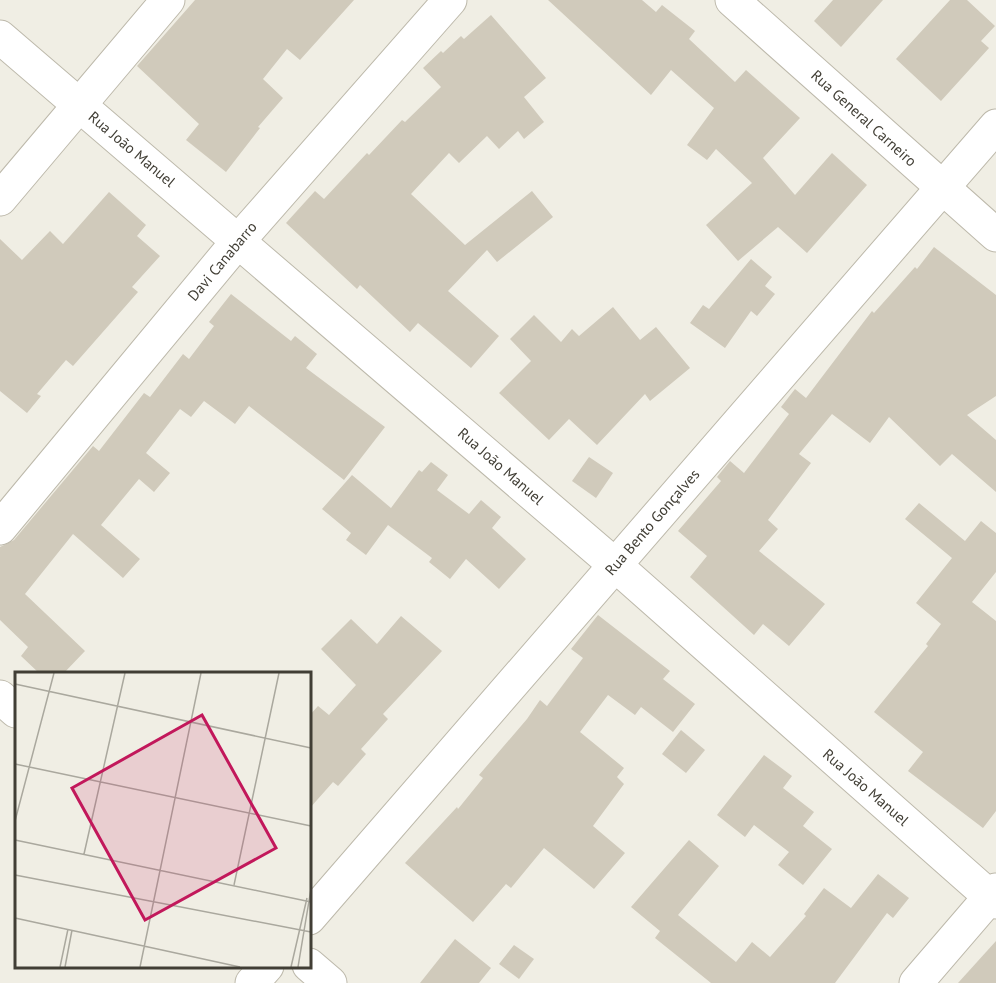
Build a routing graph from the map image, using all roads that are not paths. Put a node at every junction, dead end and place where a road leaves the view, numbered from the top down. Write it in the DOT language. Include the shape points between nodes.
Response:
graph roads {
  1 [pos="168,0"];
  2 [pos="450,0"];
  3 [pos="732,0"];
  4 [pos="0,37"];
  5 [pos="79,104"];
  6 [pos="996,126"];
  7 [pos="943,189"];
  8 [pos="0,199"];
  9 [pos="996,235"];
  10 [pos="239,240"];
  11 [pos="0,528"];
  12 [pos="615,565"];
  13 [pos="0,697"];
  14 [pos="15,710"];
  15 [pos="994,896"];
  16 [pos="310,917"];
  17 [pos="310,966"];
  18 [pos="265,968"];
  19 [pos="252,983"];
  20 [pos="330,983"];
  21 [pos="916,983"];
  1 -- 5 [label="street"];
  2 -- 10 [label="street, Davi Canabarro"];
  3 -- 7 [label="street, Rua General Carneiro"];
  4 -- 5 [label="street, Rua João Manuel"];
  5 -- 8 [label="street"];
  5 -- 10 [label="street, Rua João Manuel"];
  6 -- 7 [label="street, Rua Bento Gonçalves"];
  7 -- 9 [label="street, Rua General Carneiro"];
  7 -- 12 [label="street, Rua Bento Gonçalves"];
  10 -- 11 [label="street, Davi Canabarro"];
  10 -- 12 [label="street, Rua João Manuel"];
  12 -- 15 [label="street, Rua João Manuel"];
  12 -- 16 [label="street, Rua Bento Gonçalves"];
  13 -- 14 [label="street"];
  15 -- 21 [label="street"];
  17 -- 20 [label="street"];
  18 -- 19 [label="street"];
}
